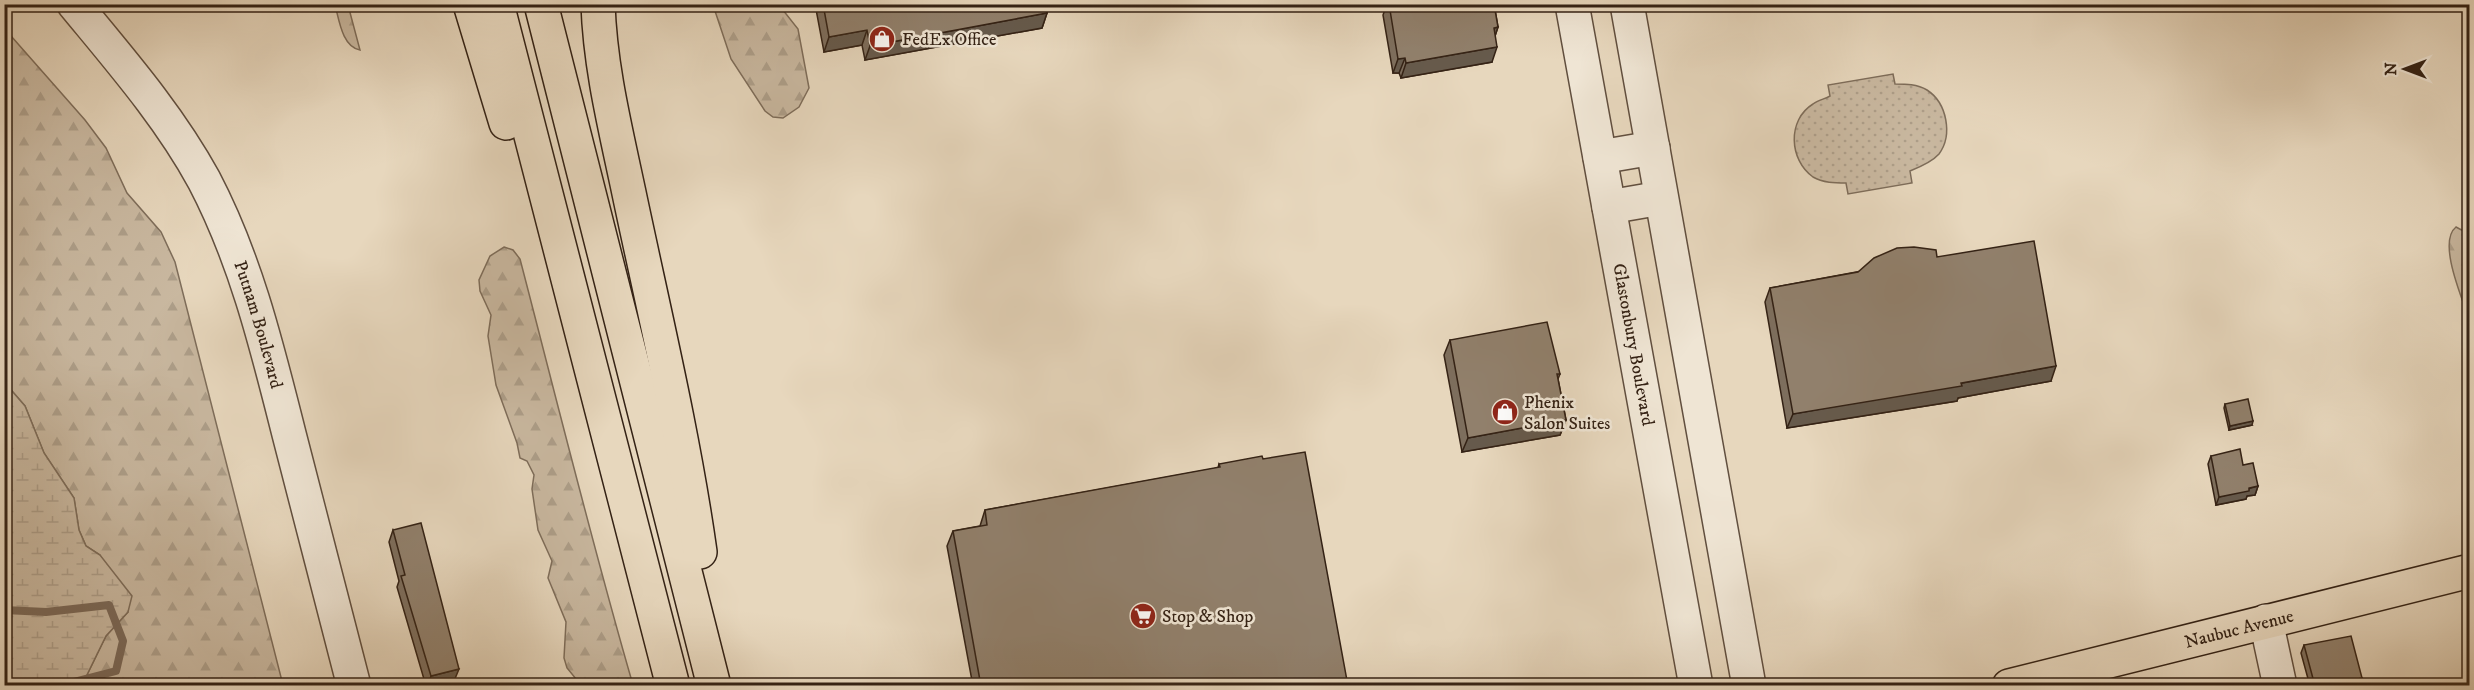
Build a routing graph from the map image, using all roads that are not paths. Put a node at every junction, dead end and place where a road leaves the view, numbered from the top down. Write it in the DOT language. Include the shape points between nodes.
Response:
graph roads {
  1 [pos="74,4"];
  2 [pos="470,4"];
  3 [pos="497,4"];
  4 [pos="541,4"];
  5 [pos="598,4"];
  6 [pos="1572,4"];
  7 [pos="1627,4"];
  8 [pos="1653,148"];
  9 [pos="1600,158"];
  10 [pos="544,187"];
  11 [pos="1661,198"];
  12 [pos="1609,207"];
  13 [pos="2469,571"];
  14 [pos="2266,621"];
  15 [pos="699,626"];
  16 [pos="354,686"];
  17 [pos="673,686"];
  18 [pos="714,686"];
  19 [pos="1696,686"];
  20 [pos="1749,686"];
  21 [pos="2009,686"];
  22 [pos="2280,686"];
  1 -- 16 [label="street, Putnam Boulevard" via="174,131 229,233 268,350"];
  2 -- 10 [label="main road" via="506,123"];
  3 -- 10 [label="main road"];
  4 -- 15 [label="main road"];
  5 -- 15 [label="main road" via="613,113 697,533 702,578"];
  6 -- 9 [label="street, Glastonbury Boulevard"];
  7 -- 8 [label="street"];
  8 -- 9 [label="street"];
  8 -- 11 [label="street"];
  9 -- 12 [label="street, Glastonbury Boulevard"];
  10 -- 17 [label="main road"];
  11 -- 12 [label="street"];
  11 -- 20 [label="street"];
  12 -- 19 [label="street, Glastonbury Boulevard"];
  13 -- 14 [label="main road, Naubuc Avenue"];
  14 -- 21 [label="main road, Naubuc Avenue"];
  14 -- 22 [label="street"];
  15 -- 18 [label="main road"];
}
